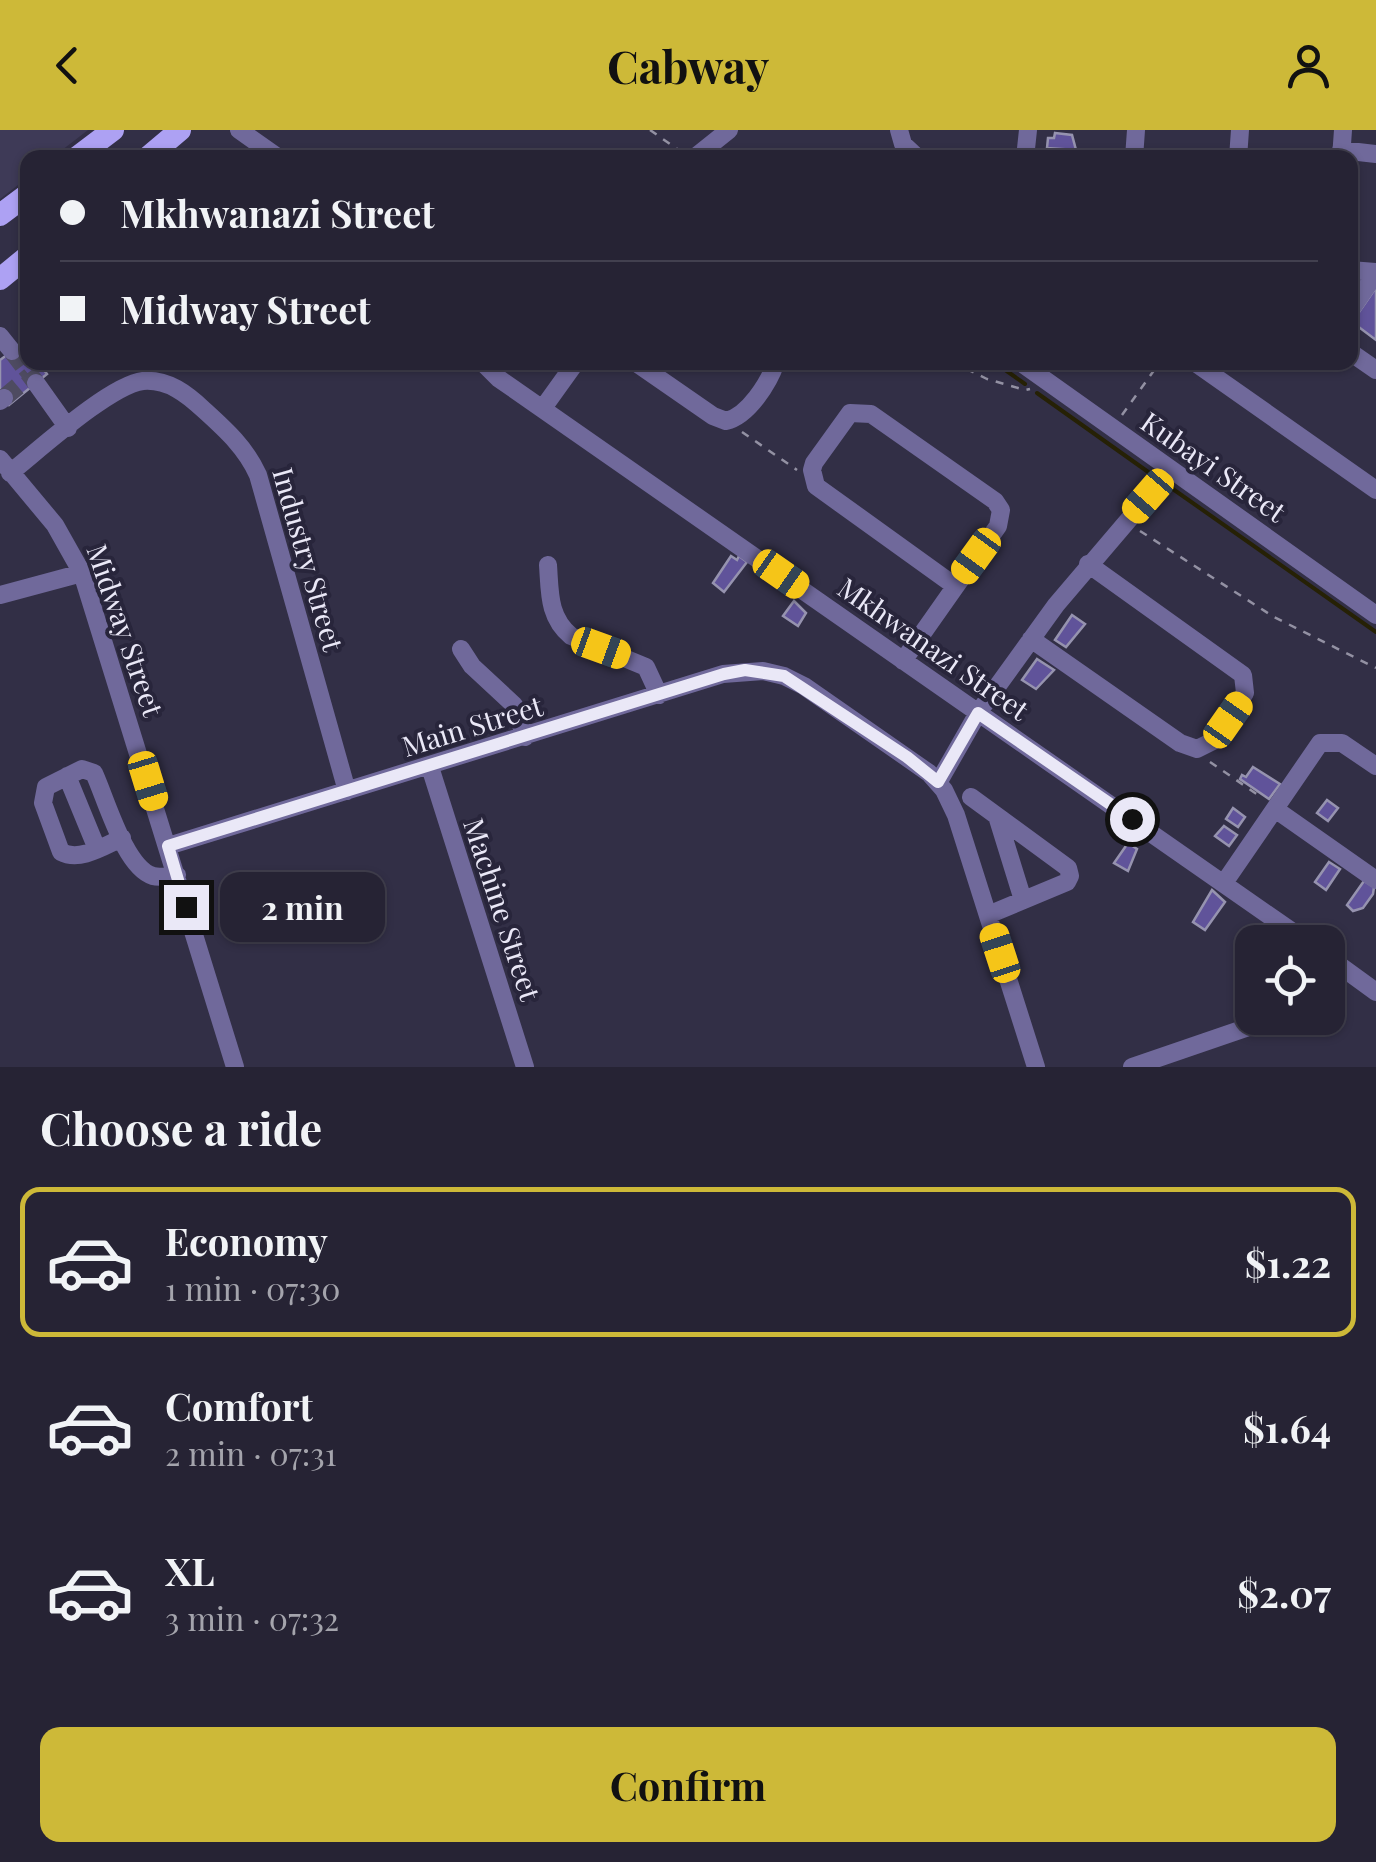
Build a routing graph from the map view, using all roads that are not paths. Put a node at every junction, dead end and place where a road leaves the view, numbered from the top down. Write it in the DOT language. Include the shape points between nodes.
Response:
graph roads {
  1 [pos="180,130"];
  2 [pos="239,130"];
  3 [pos="729,130"];
  4 [pos="110,131"];
  5 [pos="711,145"];
  6 [pos="86,150"];
  7 [pos="156,150"];
  8 [pos="268,150"];
  9 [pos="704,150"];
  10 [pos="718,150"];
  11 [pos="20,263"];
  12 [pos="1376,273"];
  13 [pos="0,279"];
  14 [pos="1358,299"];
  15 [pos="493,370"];
  16 [pos="570,370"];
  17 [pos="647,370"];
  18 [pos="773,370"];
  19 [pos="1031,370"];
  20 [pos="1205,370"];
  21 [pos="36,383"];
  22 [pos="543,408"];
  23 [pos="68,428"];
  24 [pos="5,466"];
  25 [pos="1171,470"];
  26 [pos="1376,490"];
  27 [pos="1088,564"];
  28 [pos="548,565"];
  29 [pos="82,573"];
  30 [pos="955,586"];
  31 [pos="0,594"];
  32 [pos="1376,615"];
  33 [pos="1031,639"];
  34 [pos="462,649"];
  35 [pos="903,661"];
  36 [pos="659,695"];
  37 [pos="978,713"];
  38 [pos="525,737"];
  39 [pos="1376,766"];
  40 [pos="430,768"];
  41 [pos="67,776"];
  42 [pos="938,782"];
  43 [pos="347,791"];
  44 [pos="971,797"];
  45 [pos="1275,808"];
  46 [pos="997,816"];
  47 [pos="122,838"];
  48 [pos="168,846"];
  49 [pos="97,849"];
  50 [pos="177,875"];
  51 [pos="1376,880"];
  52 [pos="1224,883"];
  53 [pos="1024,900"];
  54 [pos="988,916"];
  55 [pos="1283,925"];
  56 [pos="1345,969"];
  57 [pos="1376,992"];
  58 [pos="1235,1032"];
  59 [pos="235,1067"];
  60 [pos="525,1067"];
  61 [pos="1036,1067"];
  62 [pos="1132,1067"];
  1 -- 7 [label="main road"];
  2 -- 8 [label="street"];
  3 -- 5 [label="street"];
  4 -- 6 [label="main road"];
  5 -- 9 [label="street"];
  5 -- 10 [label="street"];
  11 -- 13 [label="main road"];
  12 -- 14 [label="street"];
  15 -- 22 [label="street, Mkhwanazi Street"];
  16 -- 22 [label="street"];
  17 -- 18 [label="street" via="713,416 733,420"];
  19 -- 25 [label="street, Kubayi Street"];
  20 -- 26 [label="street"];
  21 -- 23 [label="street"];
  22 -- 35 [label="street, Mkhwanazi Street"];
  23 -- 24 [label="street, Industry Street"];
  23 -- 43 [label="street, Industry Street" via="124,387 162,382 191,398 242,446 258,475"];
  24 -- 29 [label="street, Midway Street" via="55,526"];
  25 -- 27 [label="street"];
  25 -- 32 [label="street, Kubayi Street"];
  27 -- 33 [label="street"];
  27 -- 33 [label="street" via="1243,675 1242,700 1214,740 1188,748"];
  28 -- 36 [label="street" via="552,612 562,629 646,667"];
  29 -- 31 [label="street"];
  29 -- 48 [label="street, Midway Street"];
  30 -- 30 [label="street" via="998,526 1002,515 995,500 864,412 850,413 814,463 823,494"];
  30 -- 35 [label="street"];
  33 -- 37 [label="street"];
  34 -- 38 [label="street" via="514,705"];
  35 -- 37 [label="street, Mkhwanazi Street"];
  36 -- 38 [label="street, Main Street"];
  36 -- 42 [label="street, Main Street" via="745,670 784,676"];
  37 -- 42 [label="street"];
  37 -- 52 [label="street, Mkhwanazi Street"];
  38 -- 40 [label="street, Main Street"];
  39 -- 45 [label="street" via="1335,741 1320,743"];
  40 -- 43 [label="street, Main Street"];
  40 -- 60 [label="street, Machine Street"];
  41 -- 47 [label="street" via="82,769 94,773"];
  41 -- 49 [label="street"];
  41 -- 49 [label="street" via="42,794 61,852 78,856"];
  42 -- 54 [label="street, Main Street" via="956,815"];
  43 -- 48 [label="street, Main Street"];
  44 -- 46 [label="street"];
  45 -- 51 [label="street"];
  45 -- 52 [label="street"];
  46 -- 53 [label="street"];
  46 -- 53 [label="street" via="1068,868 1067,882"];
  47 -- 49 [label="street"];
  47 -- 50 [label="street" via="132,862 145,872"];
  48 -- 50 [label="street, Midway Street"];
  50 -- 59 [label="street, Midway Street"];
  52 -- 55 [label="street, Mkhwanazi Street"];
  53 -- 54 [label="street"];
  54 -- 61 [label="street, Main Street"];
  56 -- 57 [label="street"];
  58 -- 62 [label="street"];
}
